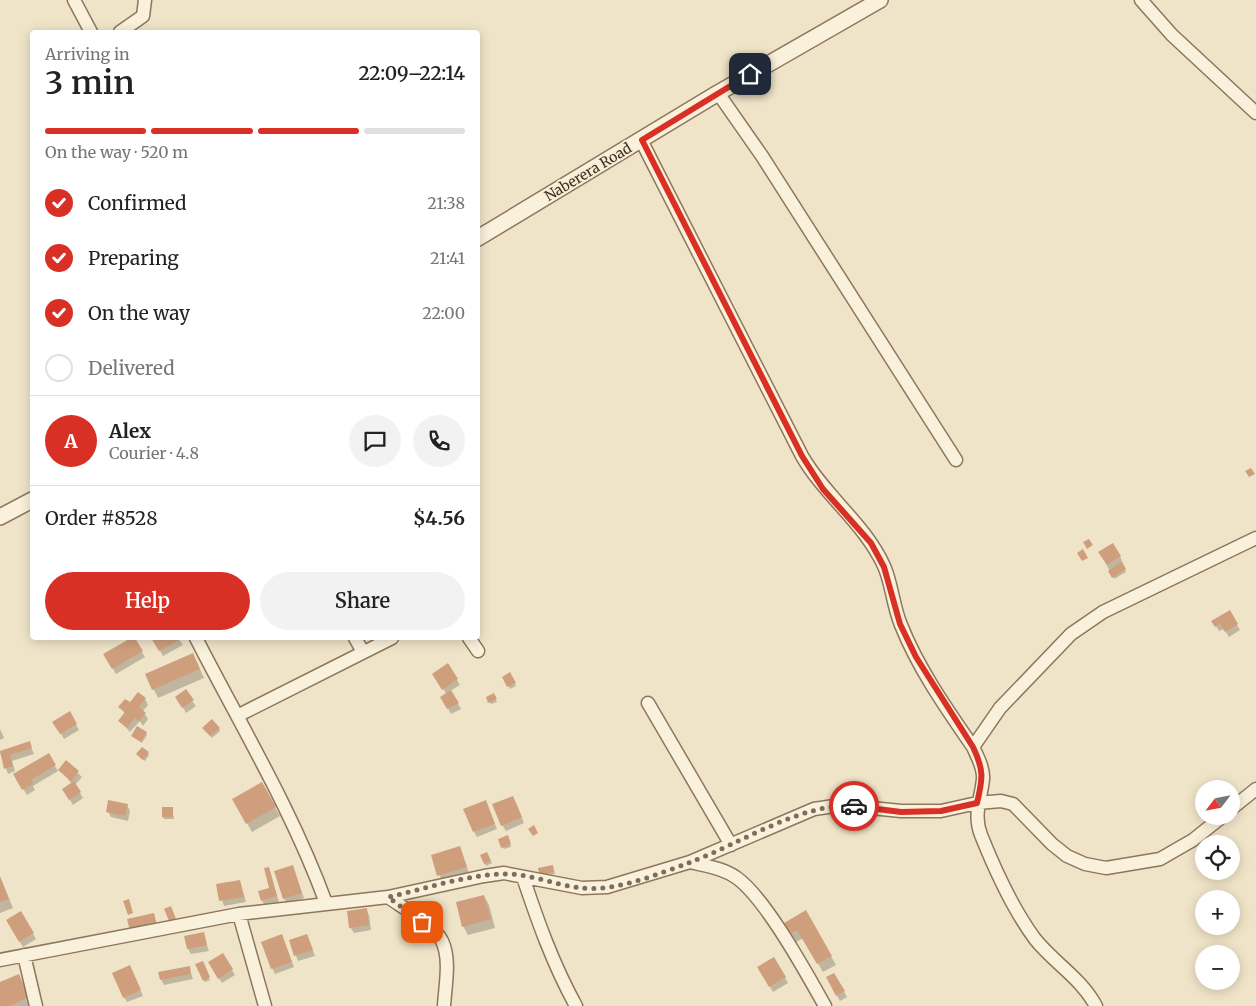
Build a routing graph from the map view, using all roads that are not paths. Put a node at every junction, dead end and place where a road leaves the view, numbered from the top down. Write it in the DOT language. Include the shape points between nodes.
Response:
graph roads {
  1 [pos="74,0"];
  2 [pos="145,0"];
  3 [pos="880,0"];
  4 [pos="1141,0"];
  5 [pos="89,30"];
  6 [pos="123,30"];
  7 [pos="718,93"];
  8 [pos="1256,113"];
  9 [pos="642,140"];
  10 [pos="480,237"];
  11 [pos="956,460"];
  12 [pos="30,501"];
  13 [pos="0,517"];
  14 [pos="1254,543"];
  15 [pos="197,640"];
  16 [pos="356,640"];
  17 [pos="388,640"];
  18 [pos="470,640"];
  19 [pos="478,651"];
  20 [pos="363,652"];
  21 [pos="648,703"];
  22 [pos="239,715"];
  23 [pos="973,747"];
  24 [pos="1256,789"];
  25 [pos="1240,802"];
  26 [pos="977,803"];
  27 [pos="1212,825"];
  28 [pos="732,845"];
  29 [pos="690,862"];
  30 [pos="523,877"];
  31 [pos="388,897"];
  32 [pos="326,903"];
  33 [pos="239,914"];
  34 [pos="24,955"];
  35 [pos="0,960"];
  36 [pos="36,1006"];
  37 [pos="265,1006"];
  38 [pos="444,1006"];
  39 [pos="576,1006"];
  40 [pos="825,1006"];
  41 [pos="1096,1006"];
  1 -- 5 [label="street"];
  2 -- 6 [label="street" via="142,16"];
  3 -- 7 [label="street, Naberera Road"];
  4 -- 8 [label="street" via="1172,35"];
  7 -- 9 [label="street, Naberera Road"];
  7 -- 11 [label="street" via="762,156"];
  9 -- 10 [label="street, Naberera Road"];
  9 -- 23 [label="street" via="802,456 823,489 871,543 884,567 900,624 916,657"];
  12 -- 13 [label="street"];
  14 -- 23 [label="street" via="1103,612 1071,634 1000,708"];
  15 -- 22 [label="street"];
  16 -- 20 [label="street"];
  17 -- 20 [label="street"];
  18 -- 19 [label="street"];
  20 -- 22 [label="street"];
  21 -- 28 [label="street"];
  22 -- 32 [label="street" via="310,859"];
  23 -- 26 [label="street" via="983,777"];
  24 -- 25 [label="street"];
  26 -- 27 [label="street" via="1001,801 1013,804 1068,856 1085,864 1106,868 1160,860"];
  26 -- 28 [label="street" via="941,811 901,812 840,805 814,809"];
  26 -- 41 [label="street" via="980,833 1024,921 1036,940 1072,974"];
  28 -- 29 [label="street"];
  29 -- 30 [label="street" via="606,887 582,888"];
  29 -- 40 [label="street" via="718,868 738,879 749,890 775,925"];
  30 -- 31 [label="street" via="504,873"];
  30 -- 39 [label="street" via="550,956"];
  31 -- 32 [label="street"];
  31 -- 38 [label="street" via="442,940 446,954"];
  32 -- 33 [label="street"];
  33 -- 34 [label="street"];
  33 -- 37 [label="street"];
  34 -- 35 [label="street"];
  34 -- 36 [label="street"];
}
